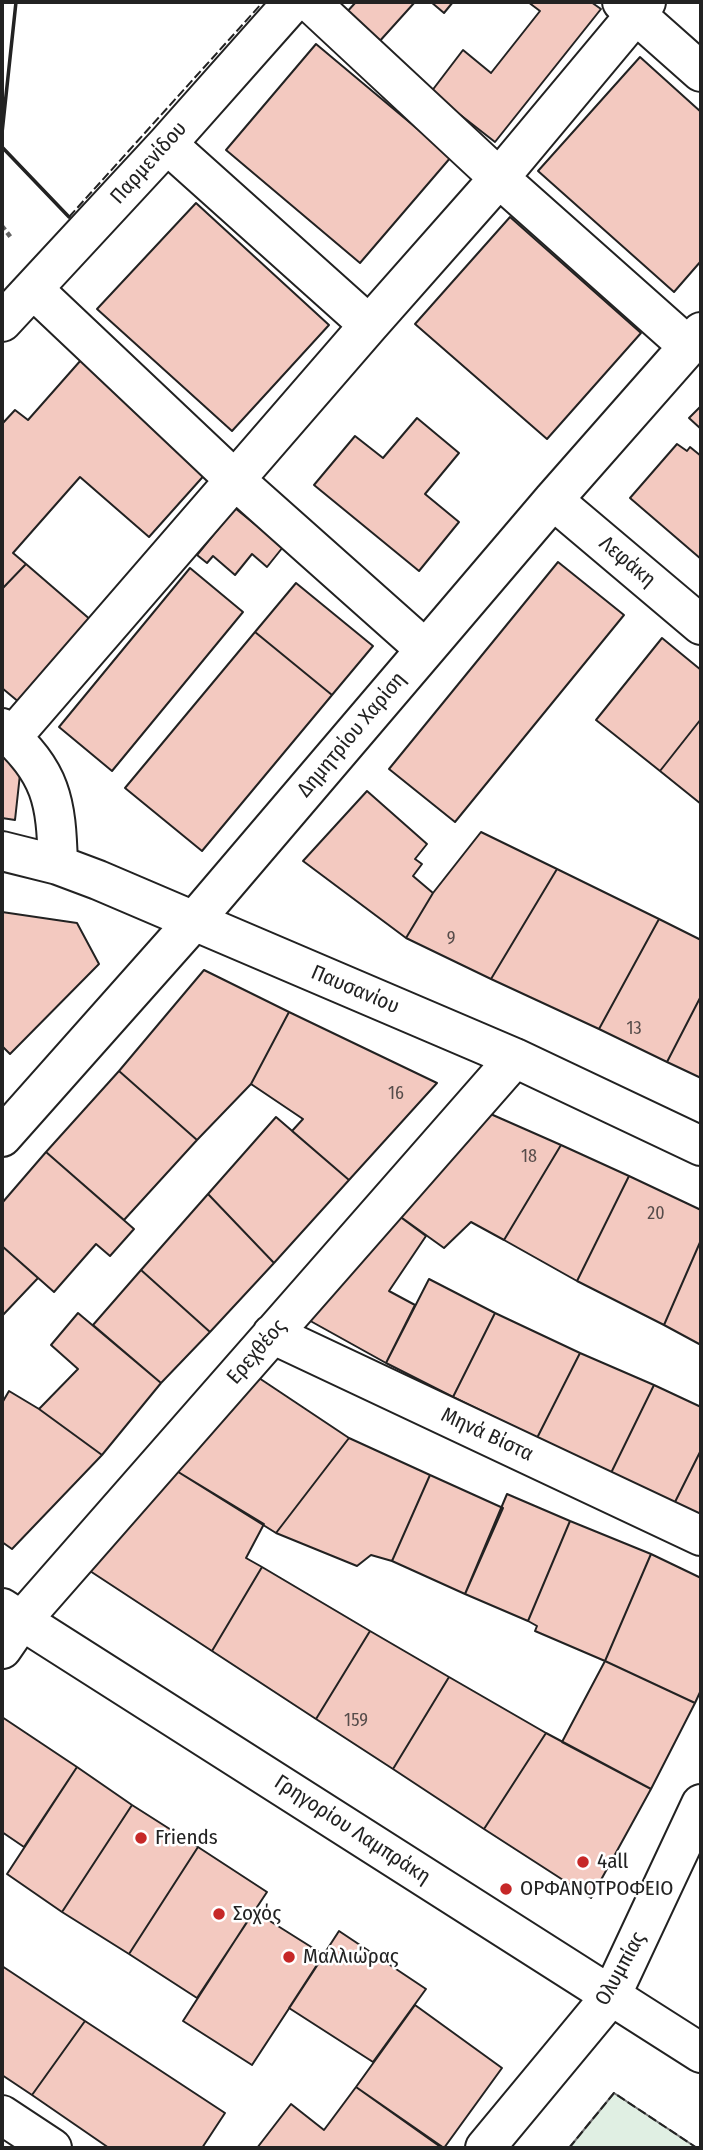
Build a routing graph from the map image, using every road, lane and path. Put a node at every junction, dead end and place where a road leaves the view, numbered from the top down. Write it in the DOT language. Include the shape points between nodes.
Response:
graph roads {
  1 [pos="293,2"];
  2 [pos="310,2"];
  3 [pos="635,6"];
  4 [pos="701,72"];
  5 [pos="167,144"];
  6 [pos="499,178"];
  7 [pos="33,289"];
  8 [pos="2,321"];
  9 [pos="369,325"];
  10 [pos="695,339"];
  11 [pos="234,479"];
  12 [pos="553,500"];
  13 [pos="701,625"];
  14 [pos="425,649"];
  15 [pos="7,733"];
  16 [pos="2,851"];
  17 [pos="58,865"];
  18 [pos="194,921"];
  19 [pos="514,1058"];
  20 [pos="2,1138"];
  21 [pos="701,1146"];
  22 [pos="272,1334"];
  23 [pos="701,1536"];
  24 [pos="9,1625"];
  25 [pos="696,1827"];
  26 [pos="611,1996"];
  27 [pos="701,2053"];
  28 [pos="2,2115"];
  29 [pos="52,2148"];
  30 [pos="485,2148"];
  1 -- 5 [label="street, Παρμενίδου"];
  2 -- 6 [label="street"];
  3 -- 4 [label="street"];
  3 -- 6 [label="street"];
  5 -- 7 [label="street, Παρμενίδου"];
  5 -- 9 [label="street"];
  6 -- 9 [label="street"];
  6 -- 10 [label="street"];
  7 -- 8 [label="street, Παρμενίδου"];
  7 -- 11 [label="street"];
  9 -- 11 [label="street"];
  10 -- 12 [label="street, Δημητρίου Χαρίση"];
  11 -- 14 [label="street"];
  11 -- 15 [label="street"];
  12 -- 13 [label="street, Λεφάκη"];
  12 -- 14 [label="street, Δημητρίου Χαρίση"];
  14 -- 18 [label="street, Δημητρίου Χαρίση"];
  15 -- 17 [label="street" via="32,758 51,792"];
  16 -- 17 [label="street, Παυσανίου"];
  17 -- 18 [label="street, Παυσανίου"];
  18 -- 19 [label="street, Παυσανίου"];
  18 -- 20 [label="street, Δημητρίου Χαρίση"];
  19 -- 21 [label="street, Παυσανίου"];
  19 -- 22 [label="street, Ερεχθέος"];
  22 -- 23 [label="street, Μηνά Βίστα"];
  22 -- 24 [label="street, Ερεχθέος"];
  24 -- 26 [label="street, Γρηγορίου Λαμπράκη"];
  25 -- 26 [label="street, Ολυμπίας"];
  26 -- 27 [label="street, Γρηγορίου Λαμπράκη"];
  26 -- 30 [label="street, Ολυμπίας"];
  28 -- 29 [label="street"];
}
